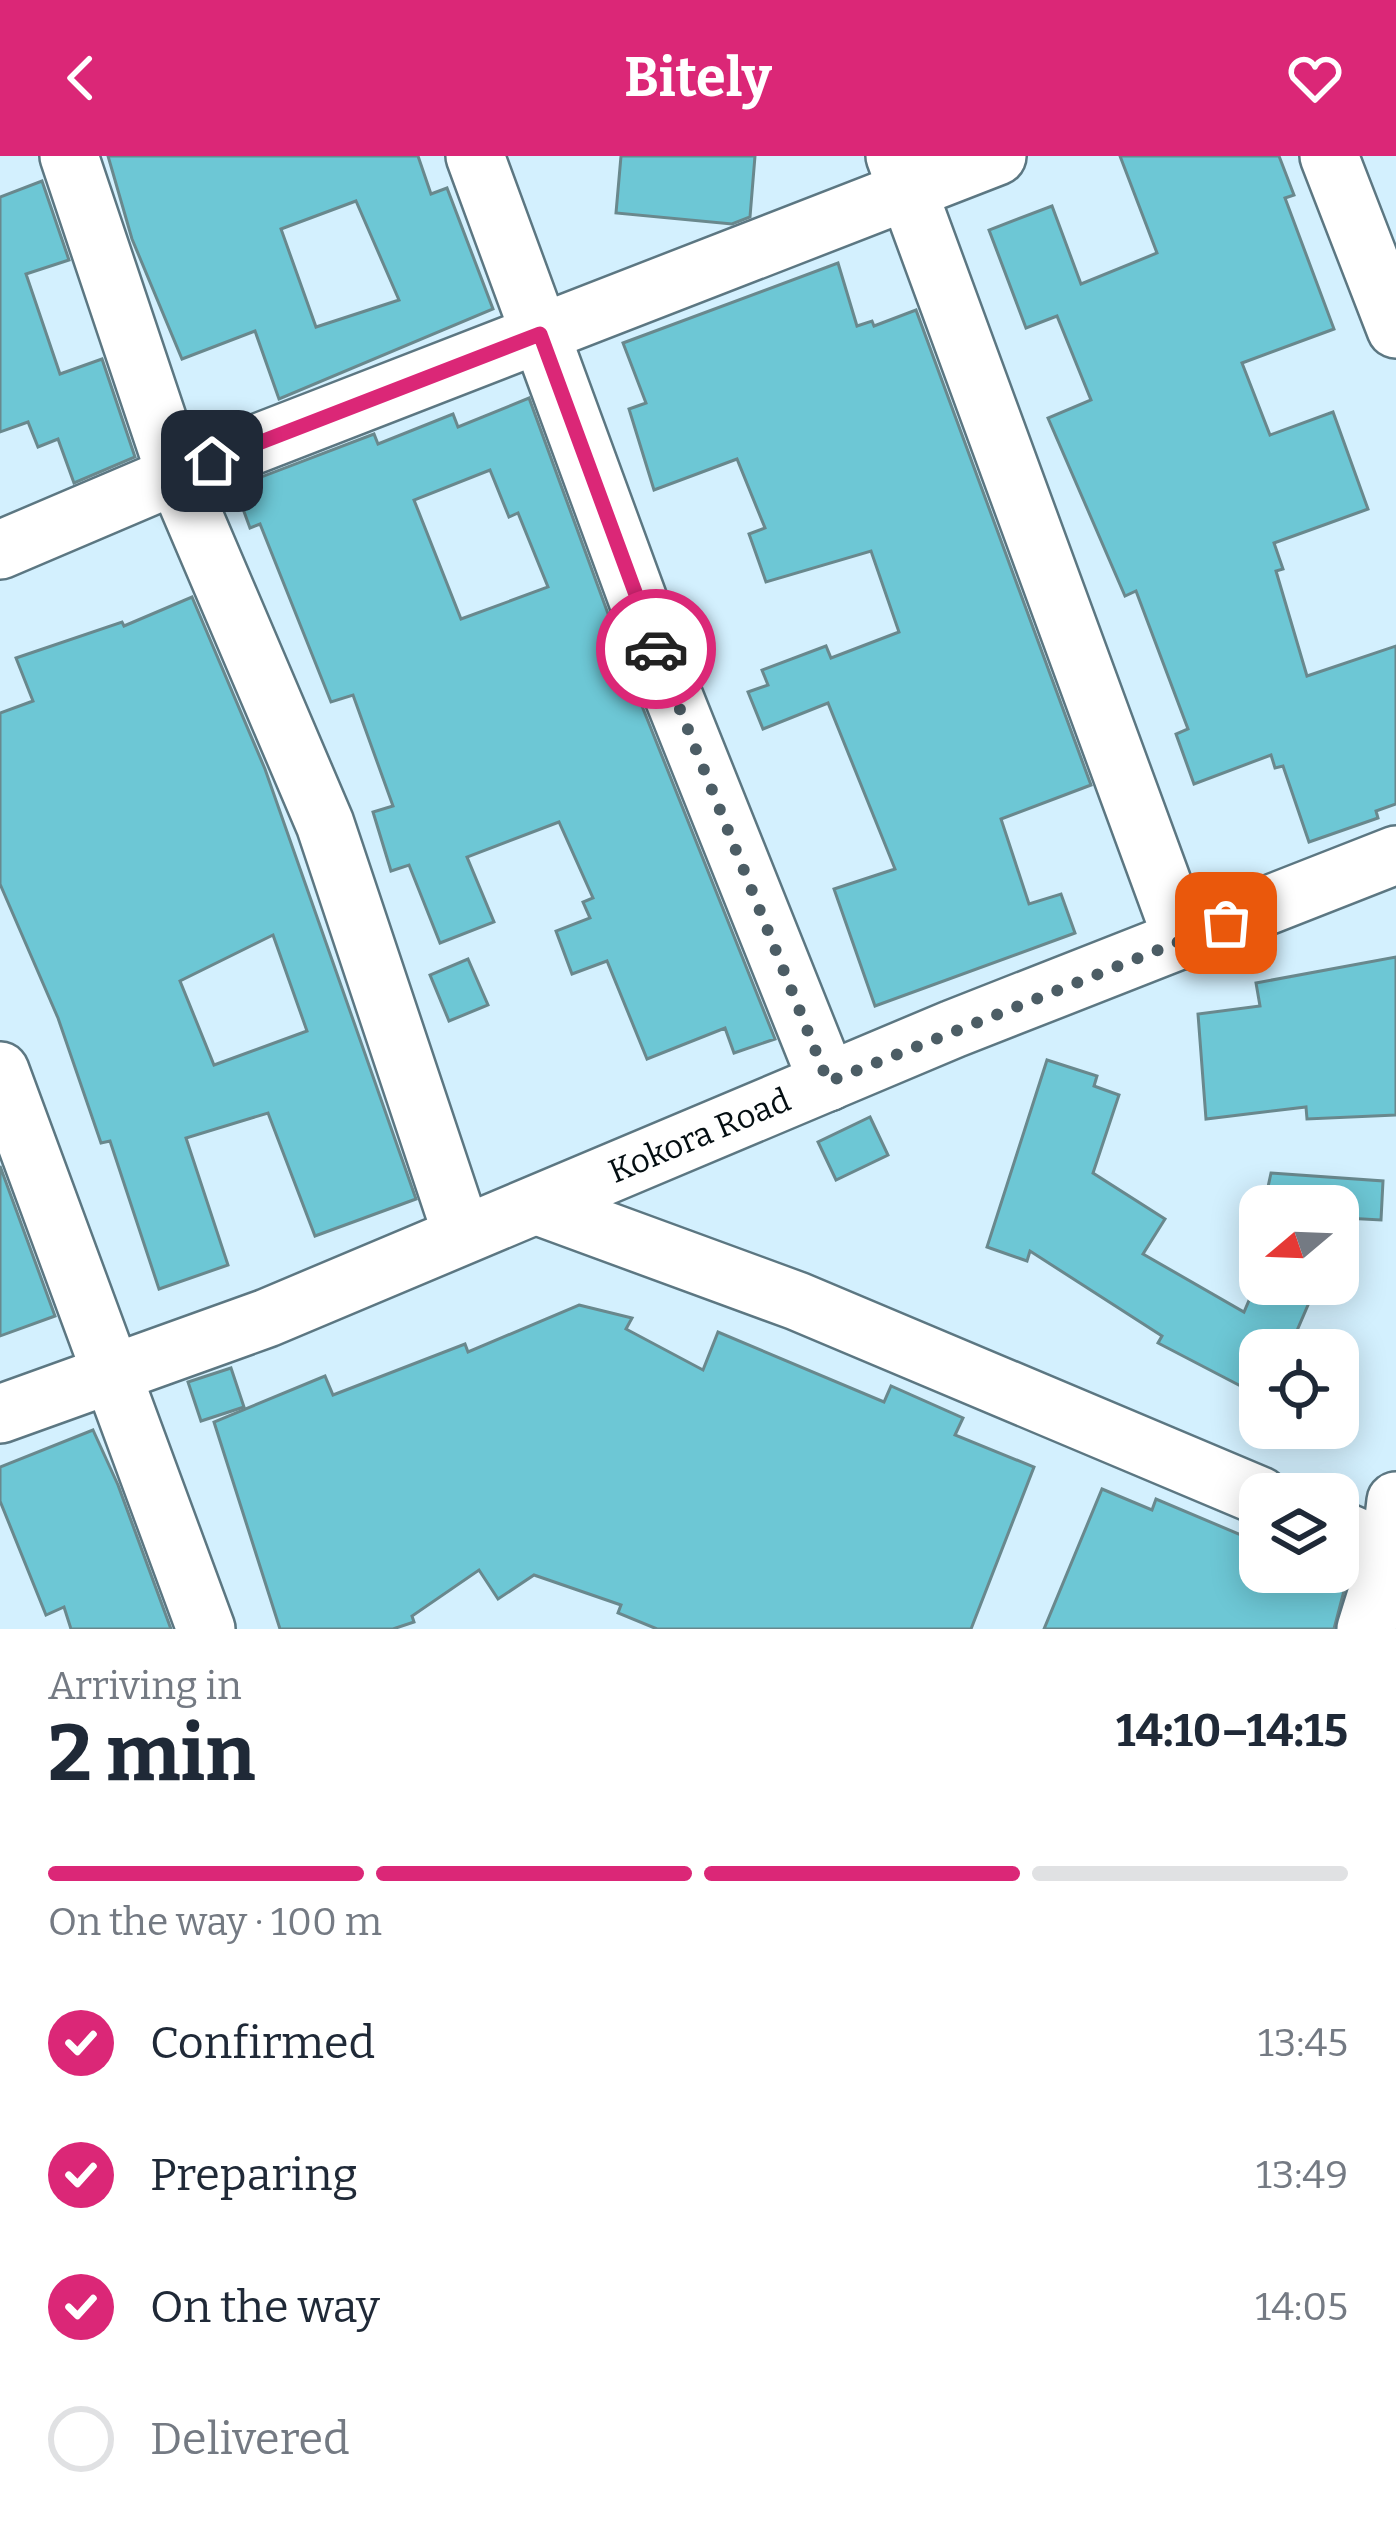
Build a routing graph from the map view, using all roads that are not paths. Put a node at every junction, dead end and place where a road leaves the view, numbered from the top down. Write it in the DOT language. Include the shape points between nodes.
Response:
graph roads {
  1 [pos="69,156"];
  2 [pos="475,156"];
  3 [pos="997,156"];
  4 [pos="1329,156"];
  5 [pos="902,172"];
  6 [pos="1396,329"];
  7 [pos="540,334"];
  8 [pos="176,475"];
  9 [pos="0,550"];
  10 [pos="1396,855"];
  11 [pos="1183,940"];
  12 [pos="0,1071"];
  13 [pos="828,1082"];
  14 [pos="538,1206"];
  15 [pos="462,1234"];
  16 [pos="111,1375"];
  17 [pos="0,1414"];
  18 [pos="1239,1487"];
  19 [pos="1359,1532"];
  20 [pos="1394,1536"];
  21 [pos="206,1629"];
  22 [pos="1366,1629"];
  1 -- 8 [label="street"];
  2 -- 7 [label="street"];
  3 -- 5 [label="street"];
  4 -- 6 [label="street"];
  5 -- 7 [label="street"];
  5 -- 11 [label="street"];
  7 -- 8 [label="street"];
  7 -- 13 [label="street"];
  8 -- 9 [label="street"];
  8 -- 15 [label="street" via="325,824"];
  10 -- 11 [label="street, Kokora Road"];
  11 -- 13 [label="street, Kokora Road"];
  12 -- 16 [label="street"];
  13 -- 14 [label="street, Kokora Road"];
  14 -- 15 [label="street, Kokora Road"];
  14 -- 18 [label="street" via="797,1301"];
  15 -- 16 [label="street, Kokora Road"];
  16 -- 17 [label="street, Kokora Road"];
  16 -- 21 [label="street"];
  19 -- 20 [label="street"];
  20 -- 22 [label="street"];
}
